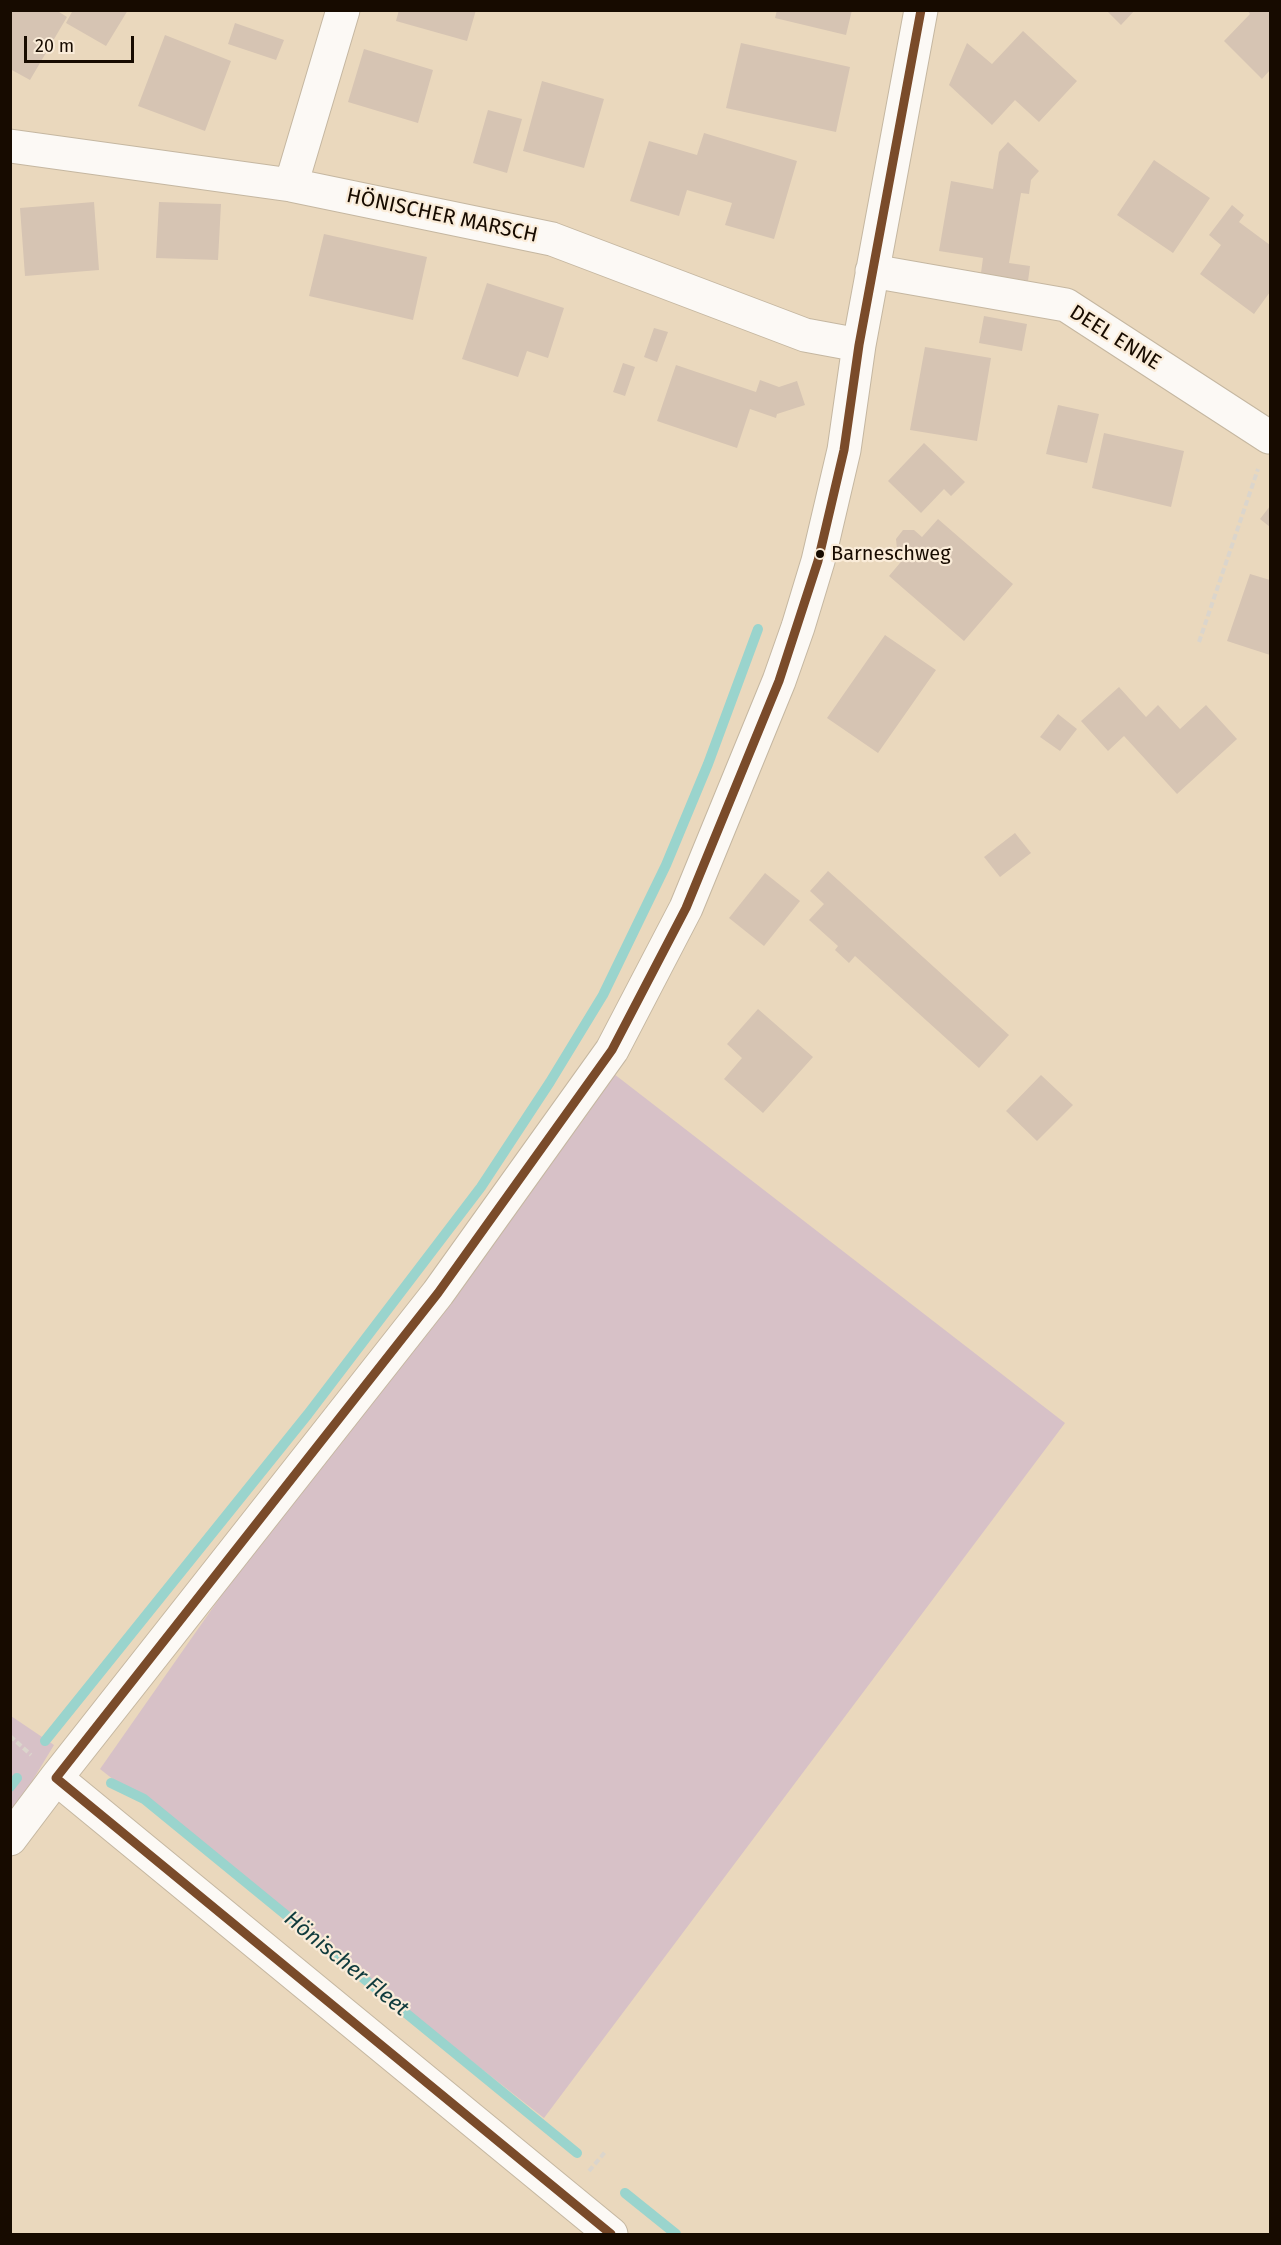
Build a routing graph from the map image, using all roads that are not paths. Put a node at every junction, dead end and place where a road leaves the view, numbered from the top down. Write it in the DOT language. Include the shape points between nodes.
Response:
graph roads {
  1 [pos="343,10"];
  2 [pos="921,10"];
  3 [pos="10,146"];
  4 [pos="291,185"];
  5 [pos="873,271"];
  6 [pos="859,345"];
  7 [pos="1269,437"];
  8 [pos="56,1778"];
  9 [pos="10,1839"];
  10 [pos="611,2235"];
  1 -- 4 [label="street"];
  2 -- 5 [label="street"];
  3 -- 4 [label="street, HÖNISCHER MARSCH"];
  4 -- 6 [label="street, HÖNISCHER MARSCH" via="552,239 805,335"];
  5 -- 6 [label="street"];
  5 -- 7 [label="street, DEEL ENNE" via="1066,305"];
  6 -- 8 [label="street" via="844,450 798,627 686,908 612,1050 438,1293"];
  8 -- 9 [label="street"];
  8 -- 10 [label="street"];
}
